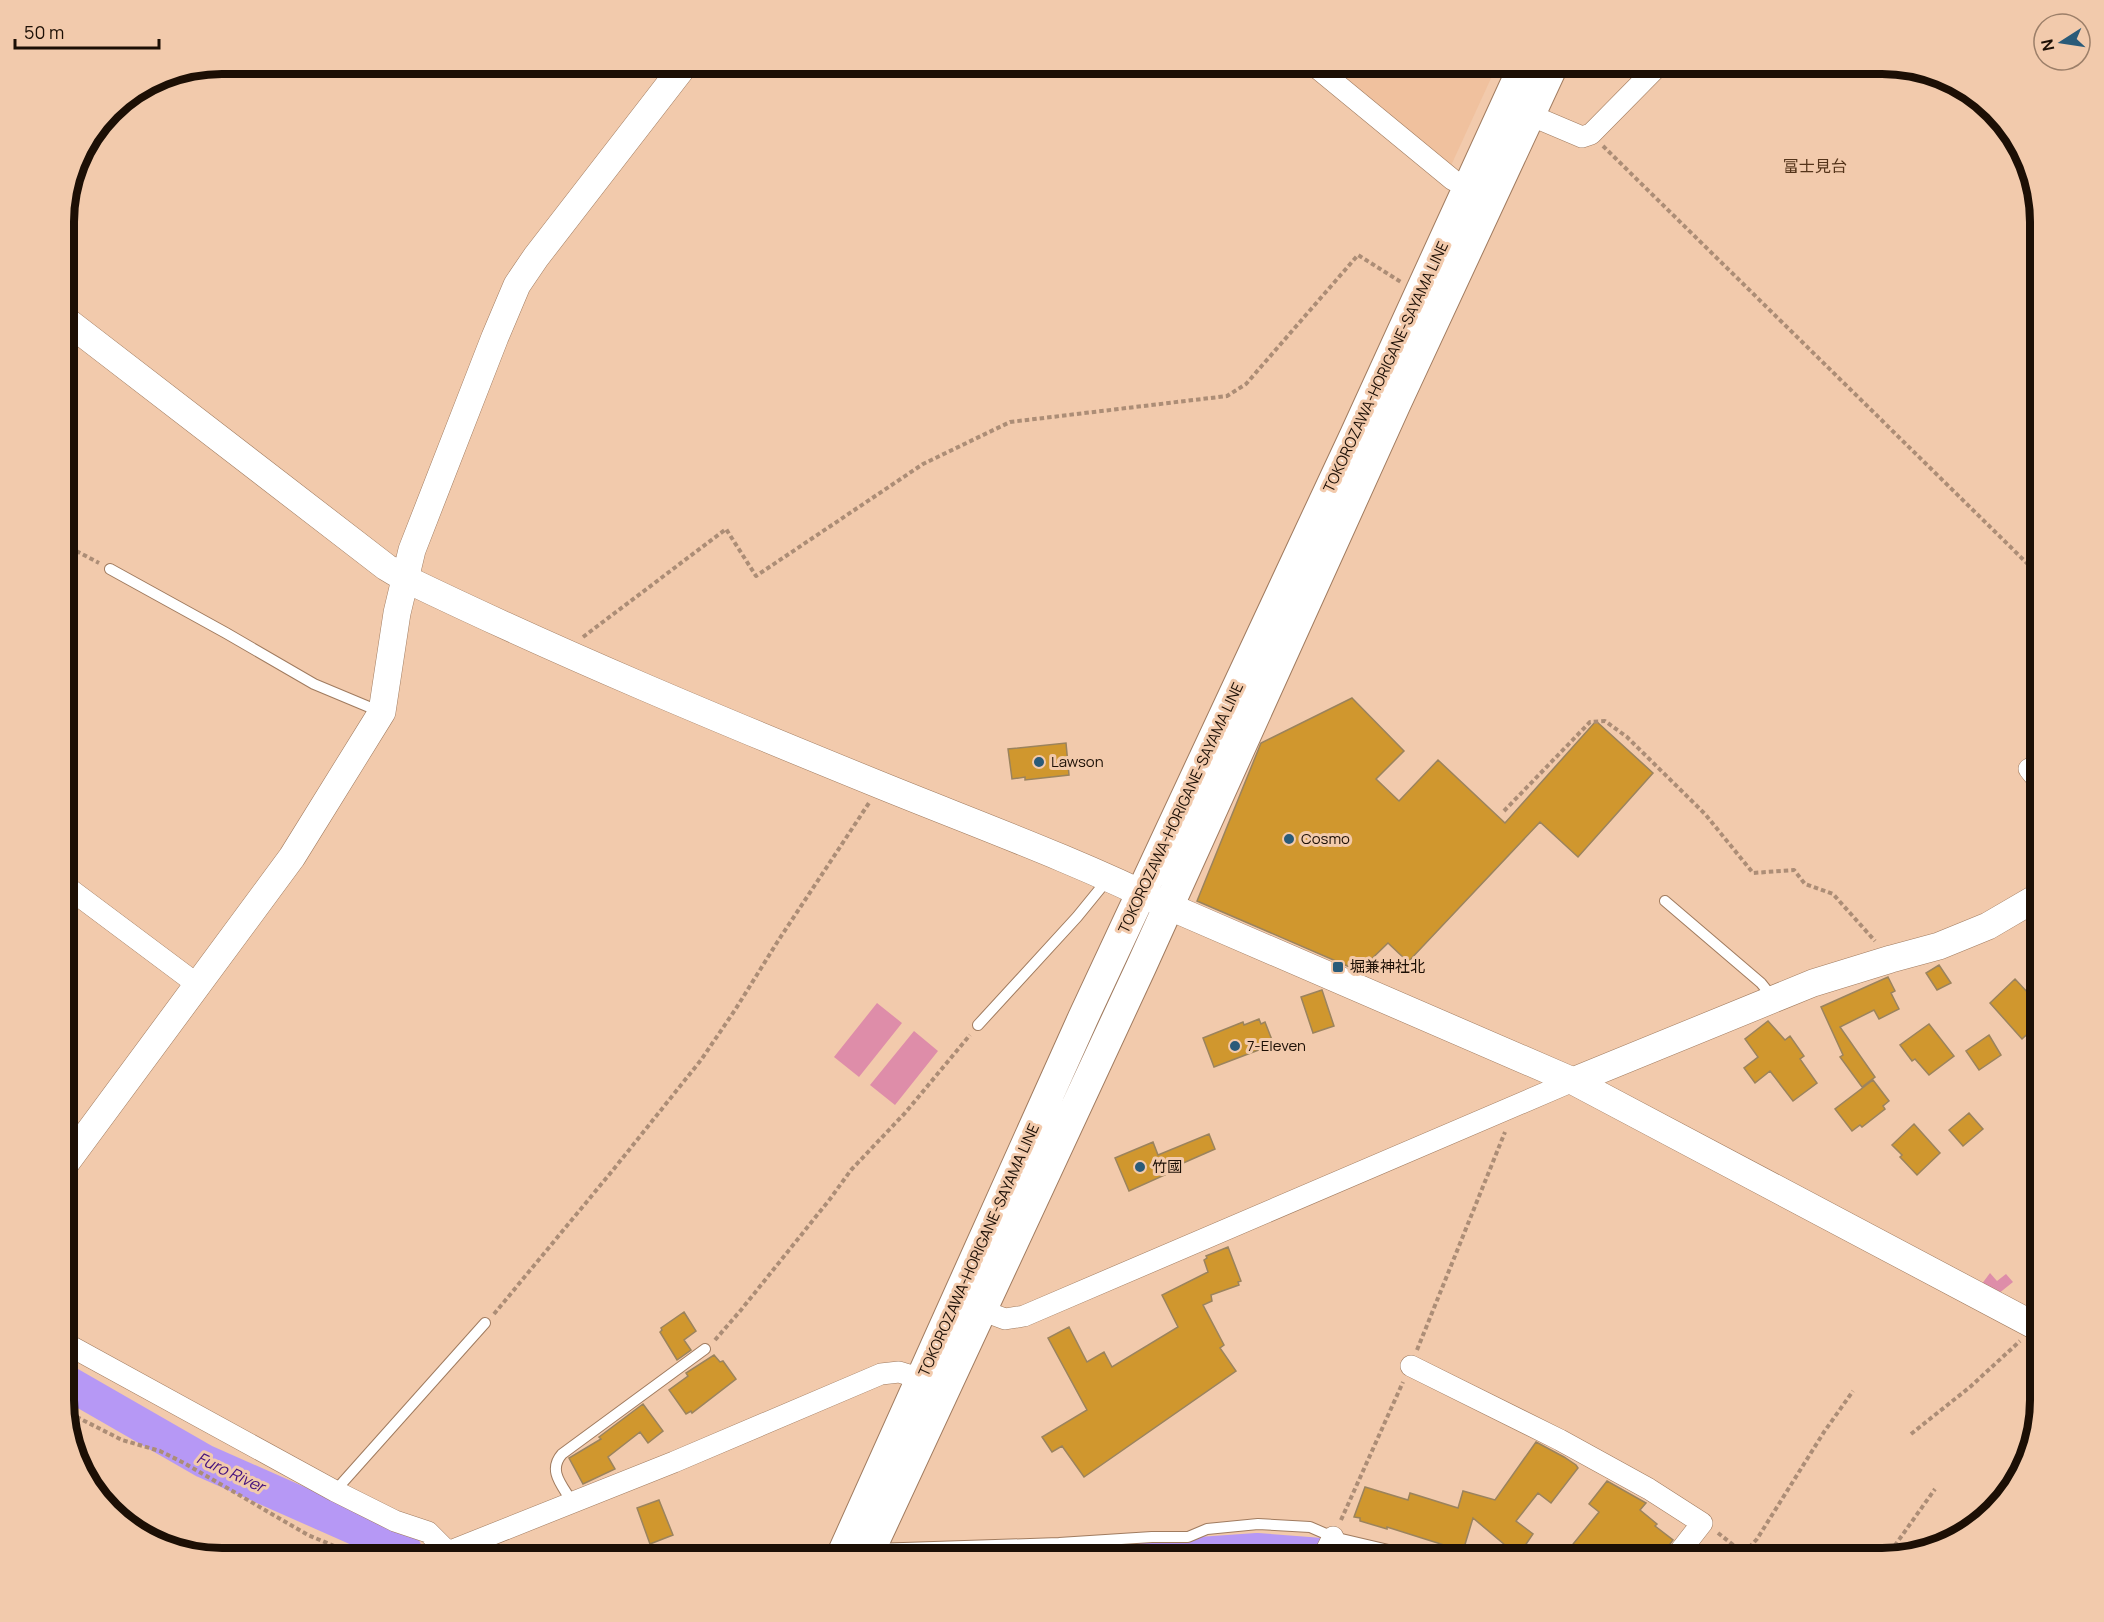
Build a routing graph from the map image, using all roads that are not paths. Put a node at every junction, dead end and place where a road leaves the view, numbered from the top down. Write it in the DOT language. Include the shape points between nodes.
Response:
graph roads {
  1 [pos="678,73"];
  2 [pos="1323,73"];
  3 [pos="1520,73"];
  4 [pos="1549,73"];
  5 [pos="1651,73"];
  6 [pos="1530,115"];
  7 [pos="1453,180"];
  8 [pos="74,326"];
  9 [pos="110,569"];
  10 [pos="406,579"];
  11 [pos="382,712"];
  12 [pos="1108,878"];
  13 [pos="74,892"];
  14 [pos="1141,893"];
  15 [pos="1665,901"];
  16 [pos="2030,901"];
  17 [pos="1168,906"];
  18 [pos="198,985"];
  19 [pos="1773,998"];
  20 [pos="978,1025"];
  21 [pos="1573,1081"];
  22 [pos="74,1152"];
  23 [pos="981,1310"];
  24 [pos="485,1323"];
  25 [pos="2030,1323"];
  26 [pos="74,1348"];
  27 [pos="705,1349"];
  28 [pos="1411,1366"];
  29 [pos="922,1379"];
  30 [pos="335,1491"];
  31 [pos="572,1502"];
  32 [pos="1333,1537"];
  33 [pos="437,1548"];
  34 [pos="460,1548"];
  35 [pos="860,1548"];
  36 [pos="861,1548"];
  37 [pos="975,1548"];
  38 [pos="1328,1548"];
  39 [pos="1377,1548"];
  40 [pos="1682,1548"];
  1 -- 10 [label="street" via="517,285 412,550"];
  2 -- 7 [label="street"];
  3 -- 14 [label="main road, TOKOROZAWA-HORIGANE-SAYAMA LINE"];
  4 -- 6 [label="main road, TOKOROZAWA-HORIGANE-SAYAMA LINE"];
  5 -- 6 [label="street" via="1591,134 1582,137"];
  6 -- 17 [label="main road, TOKOROZAWA-HORIGANE-SAYAMA LINE"];
  8 -- 10 [label="street"];
  9 -- 11 [label="lane" via="314,684"];
  10 -- 11 [label="street"];
  10 -- 12 [label="street" via="564,652"];
  11 -- 18 [label="street" via="292,856"];
  12 -- 14 [label="street"];
  12 -- 20 [label="lane"];
  13 -- 18 [label="street"];
  14 -- 17 [label="street"];
  14 -- 29 [label="main road, TOKOROZAWA-HORIGANE-SAYAMA LINE"];
  15 -- 19 [label="lane" via="1761,983"];
  16 -- 19 [label="street" via="1988,926 1940,946"];
  17 -- 21 [label="street"];
  17 -- 23 [label="main road, TOKOROZAWA-HORIGANE-SAYAMA LINE"];
  18 -- 22 [label="street"];
  19 -- 21 [label="street"];
  21 -- 23 [label="street" via="1024,1316 1005,1319"];
  21 -- 25 [label="street"];
  23 -- 36 [label="main road, TOKOROZAWA-HORIGANE-SAYAMA LINE"];
  24 -- 30 [label="lane"];
  26 -- 30 [label="street"];
  27 -- 31 [label="lane" via="562,1454 554,1471"];
  28 -- 40 [label="street" via="1560,1440 1702,1522"];
  29 -- 31 [label="street" via="898,1371 881,1374"];
  29 -- 35 [label="main road, TOKOROZAWA-HORIGANE-SAYAMA LINE"];
  30 -- 33 [label="street" via="395,1521 428,1532"];
  31 -- 34 [label="street"];
  32 -- 37 [label="lane" via="1310,1527 1258,1524 1207,1529 1188,1537"];
  32 -- 38 [label="street"];
  32 -- 39 [label="lane"];
}
